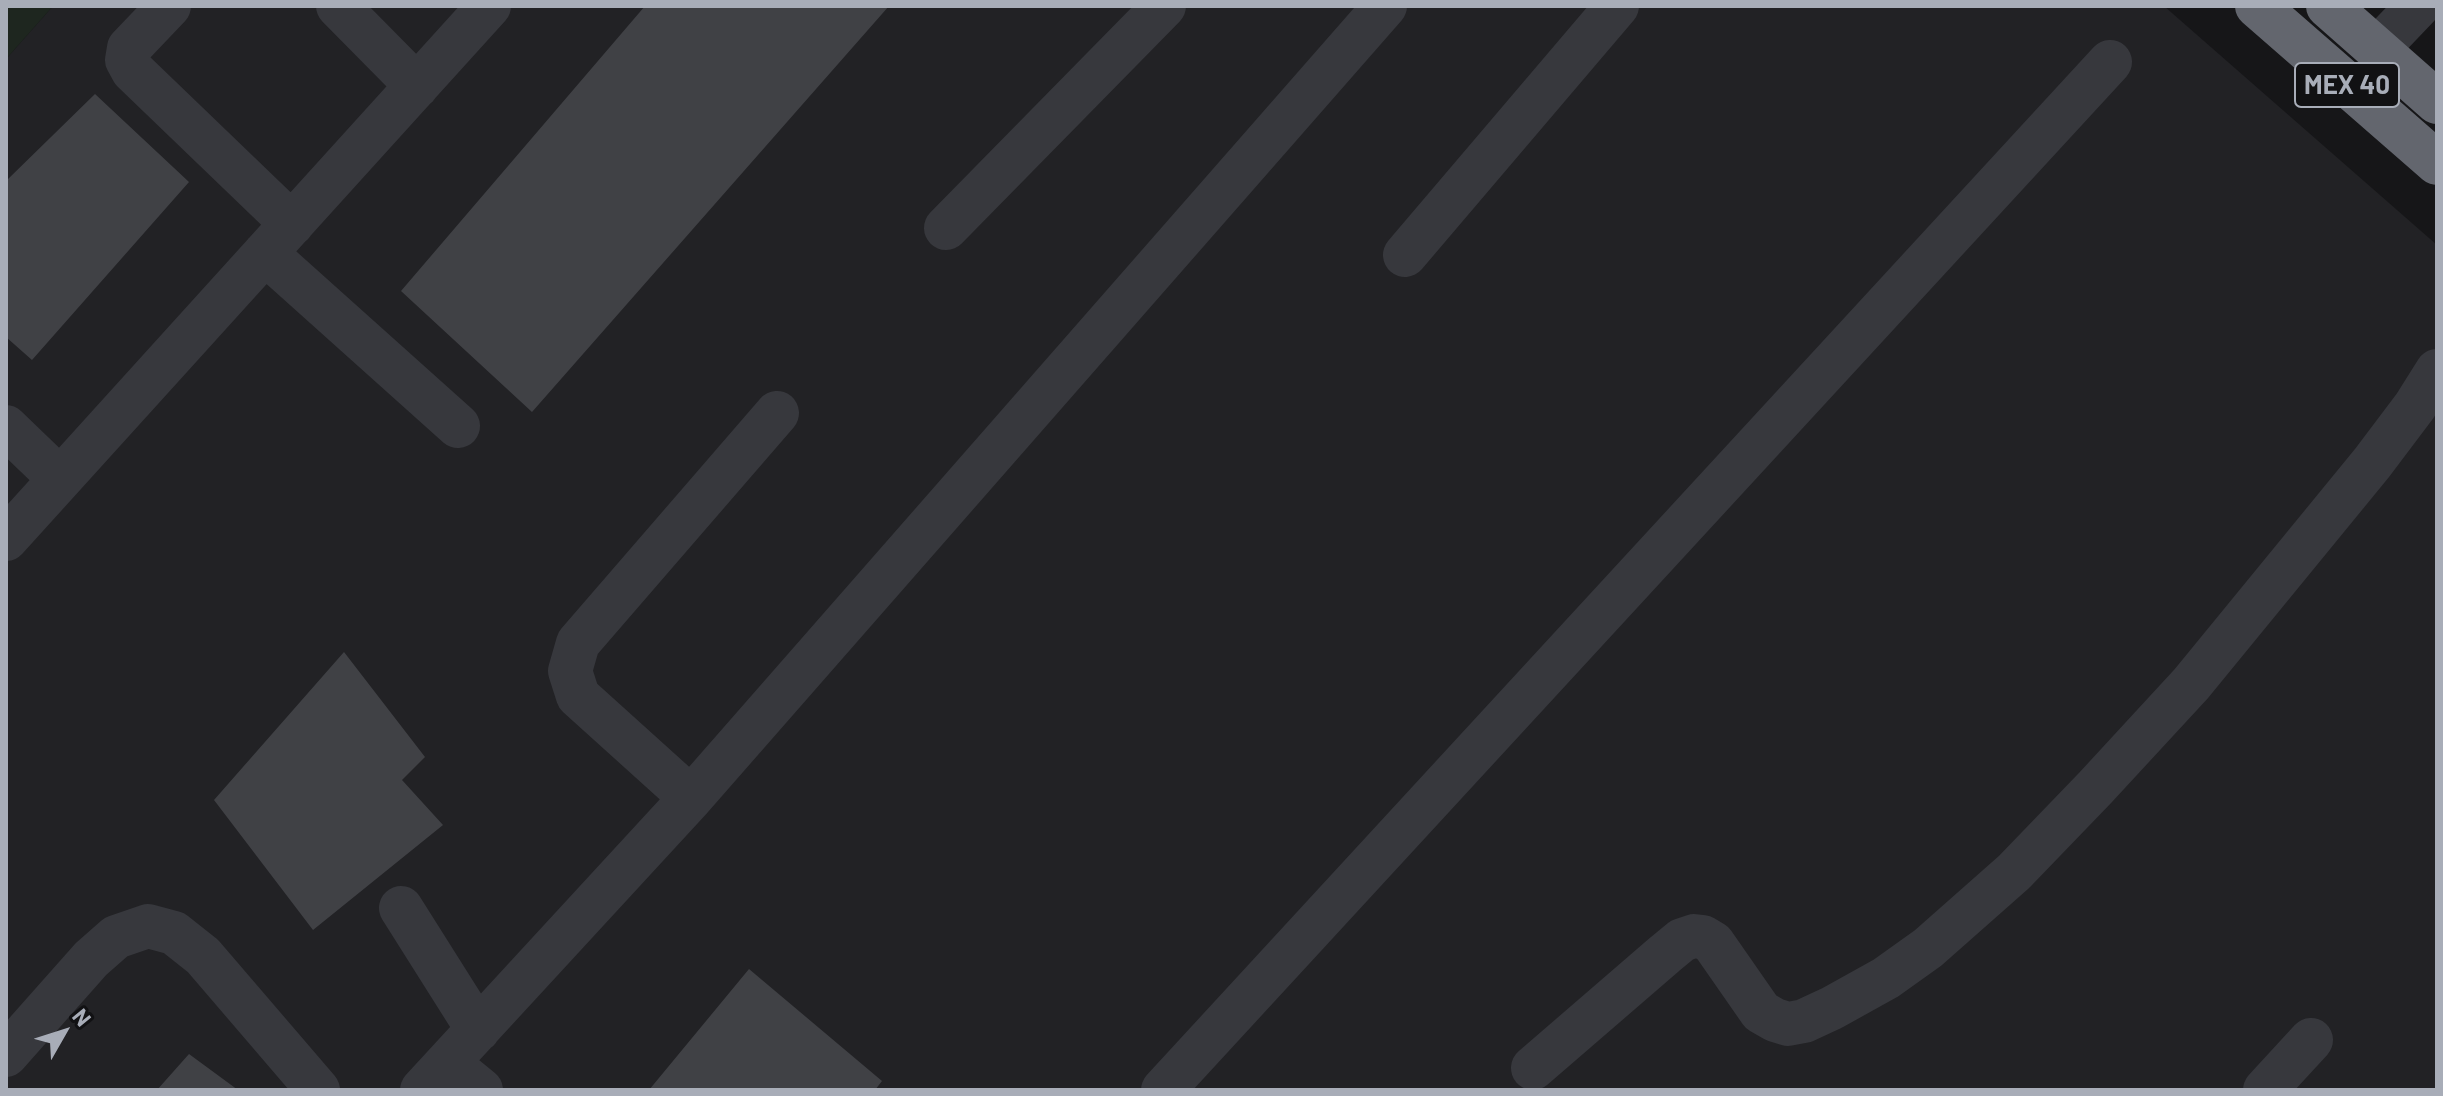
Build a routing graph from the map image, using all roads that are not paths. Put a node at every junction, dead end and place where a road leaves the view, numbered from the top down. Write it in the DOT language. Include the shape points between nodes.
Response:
graph roads {
  1 [pos="169,6"];
  2 [pos="338,6"];
  3 [pos="489,6"];
  4 [pos="1164,6"];
  5 [pos="1385,6"];
  6 [pos="1617,6"];
  7 [pos="2257,6"];
  8 [pos="2328,6"];
  9 [pos="2418,6"];
  10 [pos="2377,49"];
  11 [pos="2110,62"];
  12 [pos="417,86"];
  13 [pos="2437,102"];
  14 [pos="2437,163"];
  15 [pos="946,228"];
  16 [pos="279,239"];
  17 [pos="1405,255"];
  18 [pos="2437,371"];
  19 [pos="777,413"];
  20 [pos="458,426"];
  21 [pos="6,427"];
  22 [pos="60,479"];
  23 [pos="6,539"];
  24 [pos="691,798"];
  25 [pos="401,908"];
  26 [pos="478,1030"];
  27 [pos="2311,1040"];
  28 [pos="6,1055"];
  29 [pos="1533,1068"];
  30 [pos="450,1081"];
  31 [pos="318,1090"];
  32 [pos="1163,1090"];
  33 [pos="2265,1090"];
  1 -- 16 [label="lane" via="129,48 127,60"];
  2 -- 12 [label="lane"];
  3 -- 12 [label="lane"];
  4 -- 15 [label="lane"];
  5 -- 24 [label="lane"];
  6 -- 17 [label="lane"];
  7 -- 14 [label="highway, MEX 40"];
  8 -- 10 [label="highway, MEX 40"];
  9 -- 10 [label="lane"];
  10 -- 13 [label="highway, MEX 40"];
  11 -- 32 [label="lane"];
  12 -- 16 [label="lane"];
  16 -- 20 [label="lane"];
  16 -- 22 [label="lane"];
  18 -- 29 [label="lane" via="2372,463 2191,684 2014,872 1928,948 1832,1008 1788,1024 1761,1012 1713,943 1694,936 1682,940"];
  19 -- 24 [label="lane" via="578,643 570,671 578,696"];
  21 -- 22 [label="lane"];
  22 -- 23 [label="lane"];
  24 -- 26 [label="lane"];
  25 -- 26 [label="lane"];
  26 -- 30 [label="lane"];
  27 -- 33 [label="lane"];
  28 -- 31 [label="lane" via="91,959 116,937 148,926 174,933 203,956"];
}
